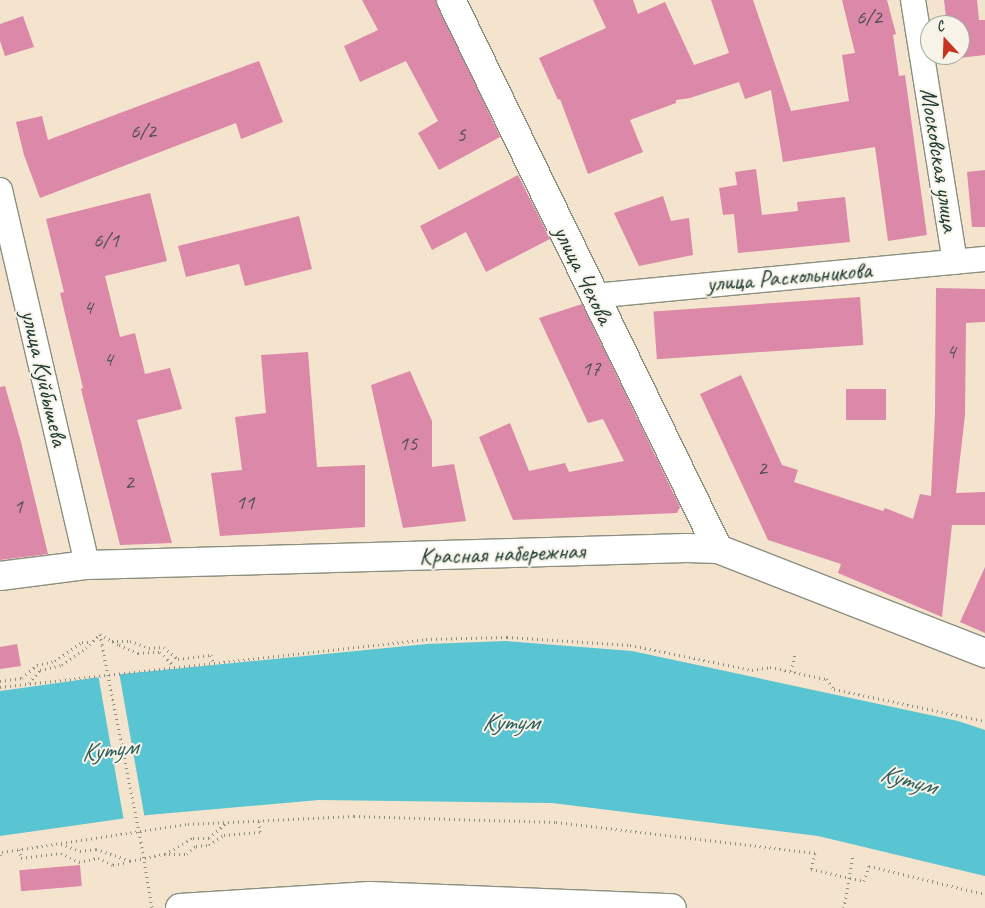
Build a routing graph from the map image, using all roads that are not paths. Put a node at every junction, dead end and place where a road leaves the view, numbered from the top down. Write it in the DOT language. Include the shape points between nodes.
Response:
graph roads {
  1 [pos="451,0"];
  2 [pos="913,0"];
  3 [pos="0,190"];
  4 [pos="985,259"];
  5 [pos="955,262"];
  6 [pos="593,296"];
  7 [pos="718,549"];
  8 [pos="87,566"];
  9 [pos="0,576"];
  10 [pos="985,653"];
  11 [pos="180,908"];
  12 [pos="672,908"];
  1 -- 6 [label="street, улица Чехова"];
  2 -- 5 [label="street, Московская улица"];
  3 -- 8 [label="street, улица Куйбышева"];
  4 -- 5 [label="street, улица Раскольникова"];
  5 -- 6 [label="street, улица Раскольникова"];
  6 -- 7 [label="street, улица Чехова"];
  7 -- 8 [label="street, Красная набережная"];
  7 -- 10 [label="street, Красная набережная"];
  8 -- 9 [label="street, Красная набережная"];
  11 -- 12 [label="street" via="370,896"];
}
